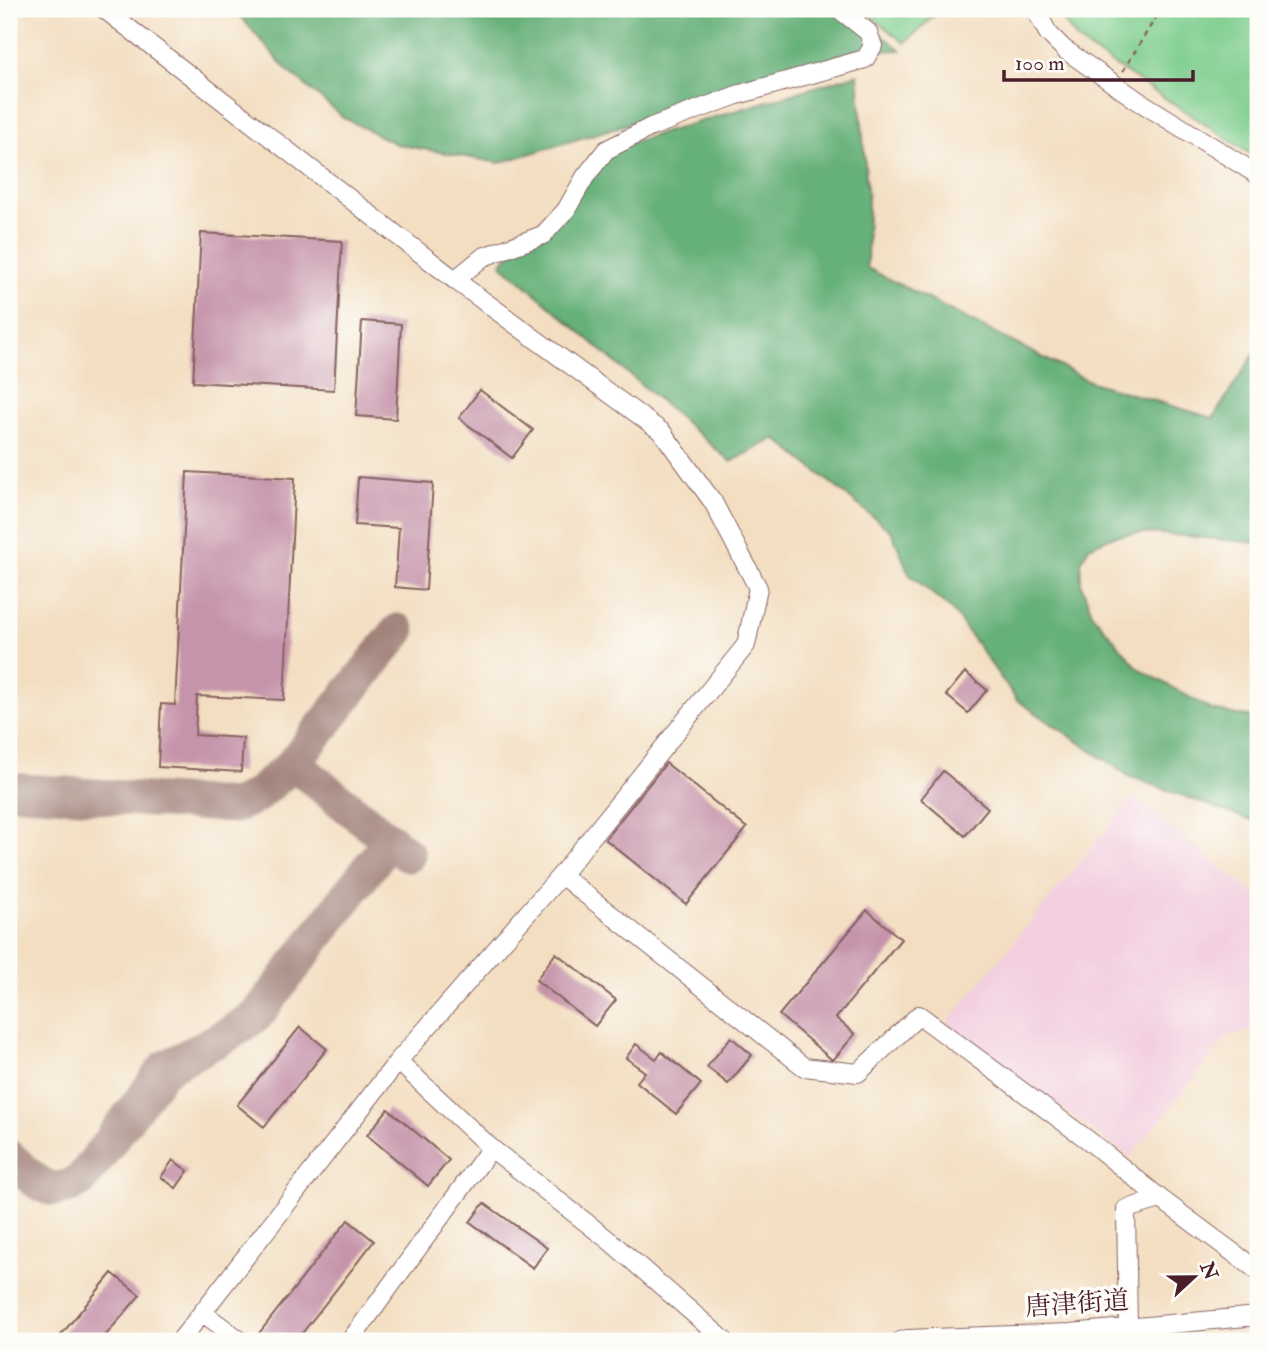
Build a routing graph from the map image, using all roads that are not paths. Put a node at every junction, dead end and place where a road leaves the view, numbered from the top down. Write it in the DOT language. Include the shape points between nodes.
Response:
graph roads {
  1 [pos="104,9"];
  2 [pos="839,9"];
  3 [pos="1035,9"];
  4 [pos="1258,175"];
  5 [pos="455,280"];
  6 [pos="561,875"];
  7 [pos="398,1061"];
  8 [pos="491,1148"];
  9 [pos="1161,1199"];
  10 [pos="1258,1271"];
  11 [pos="203,1313"];
  12 [pos="1258,1316"];
  13 [pos="1128,1328"];
  14 [pos="1071,1337"];
  15 [pos="180,1341"];
  16 [pos="241,1341"];
  17 [pos="349,1341"];
  18 [pos="725,1341"];
  19 [pos="900,1341"];
  1 -- 5 [label="street"];
  2 -- 5 [label="street" via="868,32 873,46 865,59 737,95 606,149 566,210 543,235 483,257"];
  3 -- 4 [label="street" via="1048,33 1064,49"];
  5 -- 6 [label="street" via="662,432 713,502 758,588 746,645"];
  6 -- 7 [label="street"];
  6 -- 9 [label="street" via="804,1067 858,1073 919,1015"];
  7 -- 8 [label="street"];
  7 -- 11 [label="street"];
  8 -- 17 [label="street"];
  8 -- 18 [label="street" via="611,1242"];
  9 -- 10 [label="street"];
  9 -- 13 [label="street" via="1126,1209"];
  11 -- 15 [label="street"];
  11 -- 16 [label="street"];
  12 -- 13 [label="street, 唐津街道"];
  13 -- 14 [label="street, 唐津街道"];
  14 -- 19 [label="street, 唐津街道"];
}
